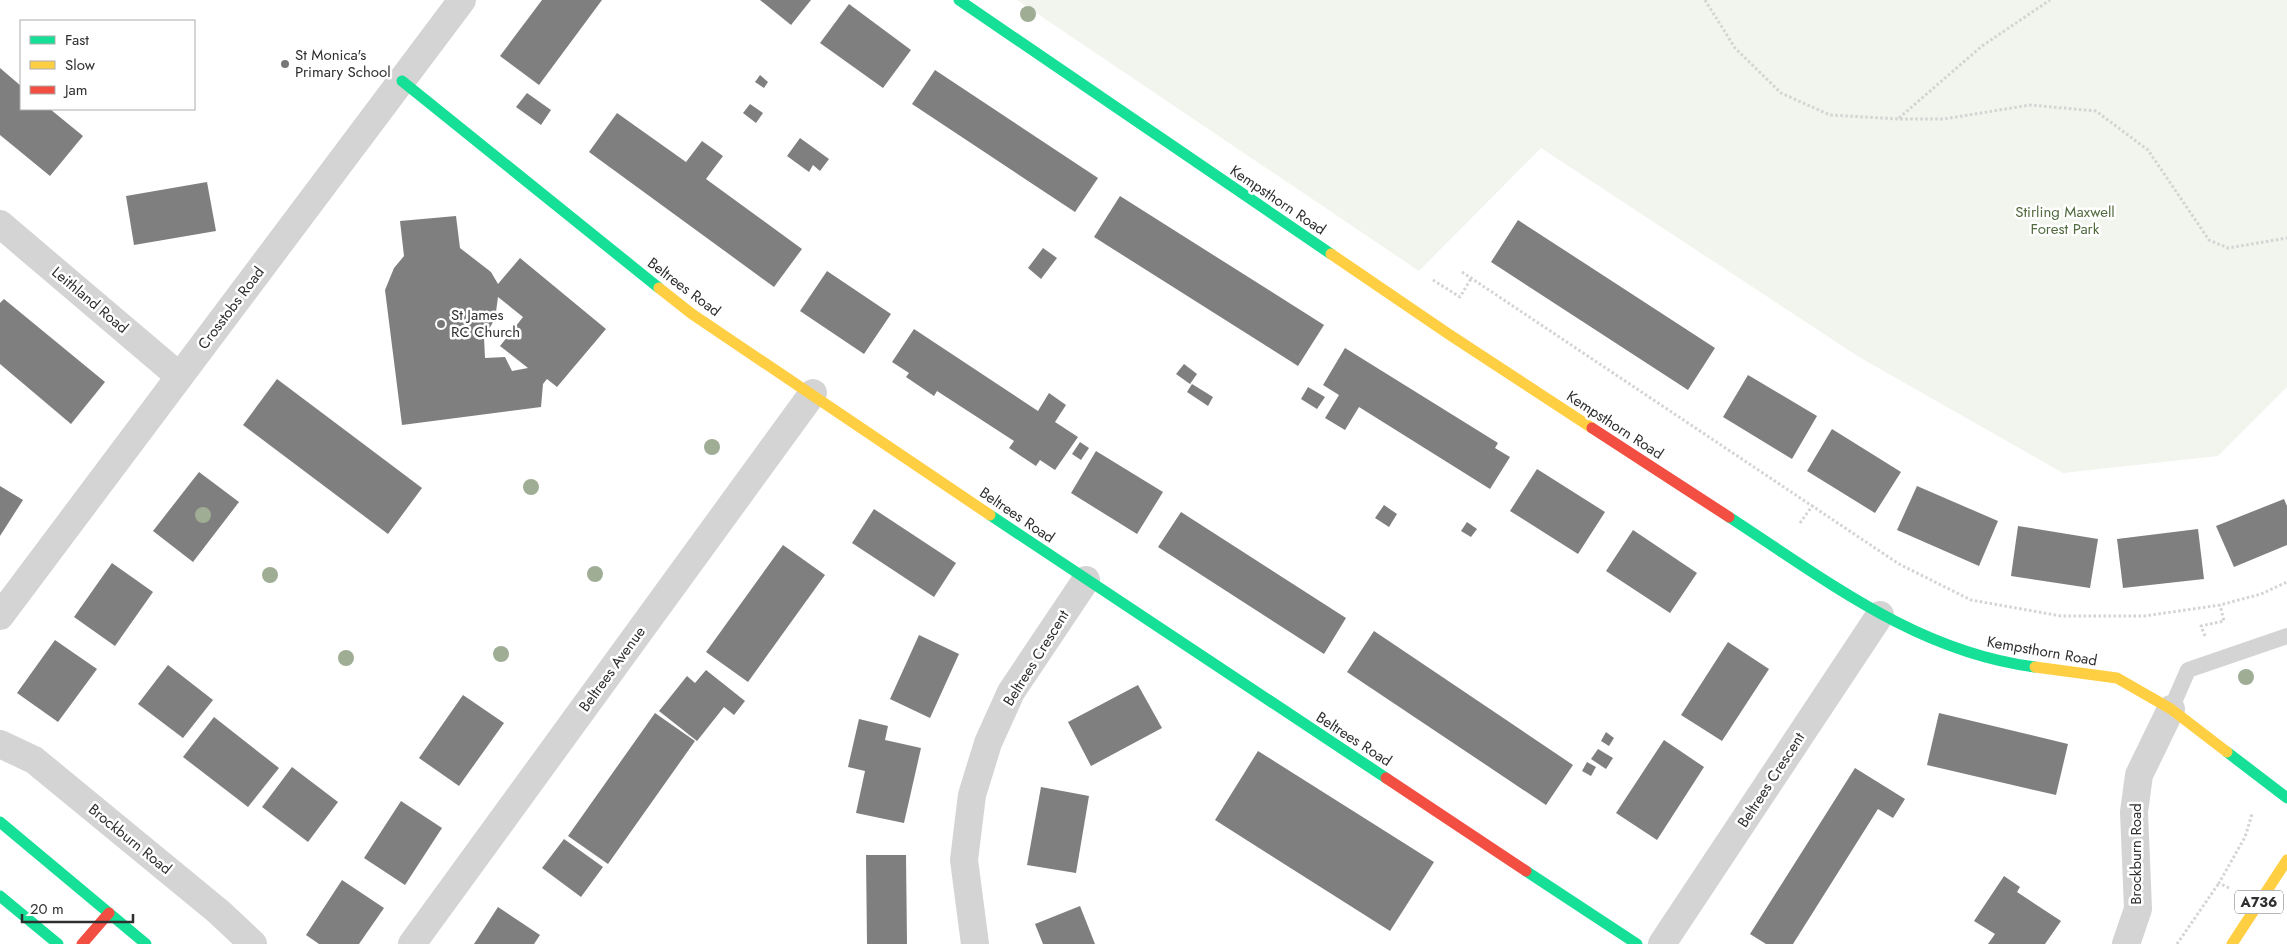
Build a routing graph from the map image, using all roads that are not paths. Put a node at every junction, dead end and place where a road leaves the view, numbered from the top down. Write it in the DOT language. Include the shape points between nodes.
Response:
graph roads {
  1 [pos="462,0"];
  2 [pos="959,0"];
  3 [pos="402,81"];
  4 [pos="0,224"];
  5 [pos="179,376"];
  6 [pos="813,394"];
  7 [pos="1086,580"];
  8 [pos="1880,615"];
  9 [pos="0,616"];
  10 [pos="2287,636"];
  11 [pos="2171,709"];
  12 [pos="0,744"];
  13 [pos="2287,798"];
  14 [pos="0,822"];
  15 [pos="2286,866"];
  16 [pos="0,896"];
  17 [pos="109,913"];
  18 [pos="58,944"];
  19 [pos="82,944"];
  20 [pos="146,944"];
  21 [pos="253,944"];
  22 [pos="412,944"];
  23 [pos="975,944"];
  24 [pos="1637,944"];
  25 [pos="1662,944"];
  26 [pos="2126,944"];
  27 [pos="2232,944"];
  1 -- 3 [label="street, Crosstobs Road"];
  2 -- 8 [label="street, Kempsthorn Road" via="1442,329"];
  3 -- 5 [label="street, Crosstobs Road"];
  3 -- 6 [label="street, Beltrees Road" via="692,314"];
  4 -- 5 [label="street, Leithland Road"];
  5 -- 9 [label="street, Crosstobs Road"];
  6 -- 7 [label="street, Beltrees Road"];
  6 -- 22 [label="street, Beltrees Avenue"];
  7 -- 23 [label="street, Beltrees Crescent" via="1011,692 988,744 972,795 964,860"];
  7 -- 24 [label="street, Beltrees Road"];
  8 -- 11 [label="street, Kempsthorn Road" via="1942,644 2003,663 2116,678"];
  8 -- 25 [label="street, Beltrees Crescent"];
  10 -- 11 [label="lane" via="2188,670"];
  11 -- 13 [label="street, Kempsthorn Road"];
  11 -- 26 [label="street, Brockburn Road" via="2139,775 2134,812 2138,908"];
  12 -- 21 [label="street, Brockburn Road" via="34,760 219,912"];
  14 -- 17 [label="street"];
  15 -- 27 [label="street, A736"];
  16 -- 18 [label="street"];
  17 -- 19 [label="street"];
  17 -- 20 [label="street"];
}
